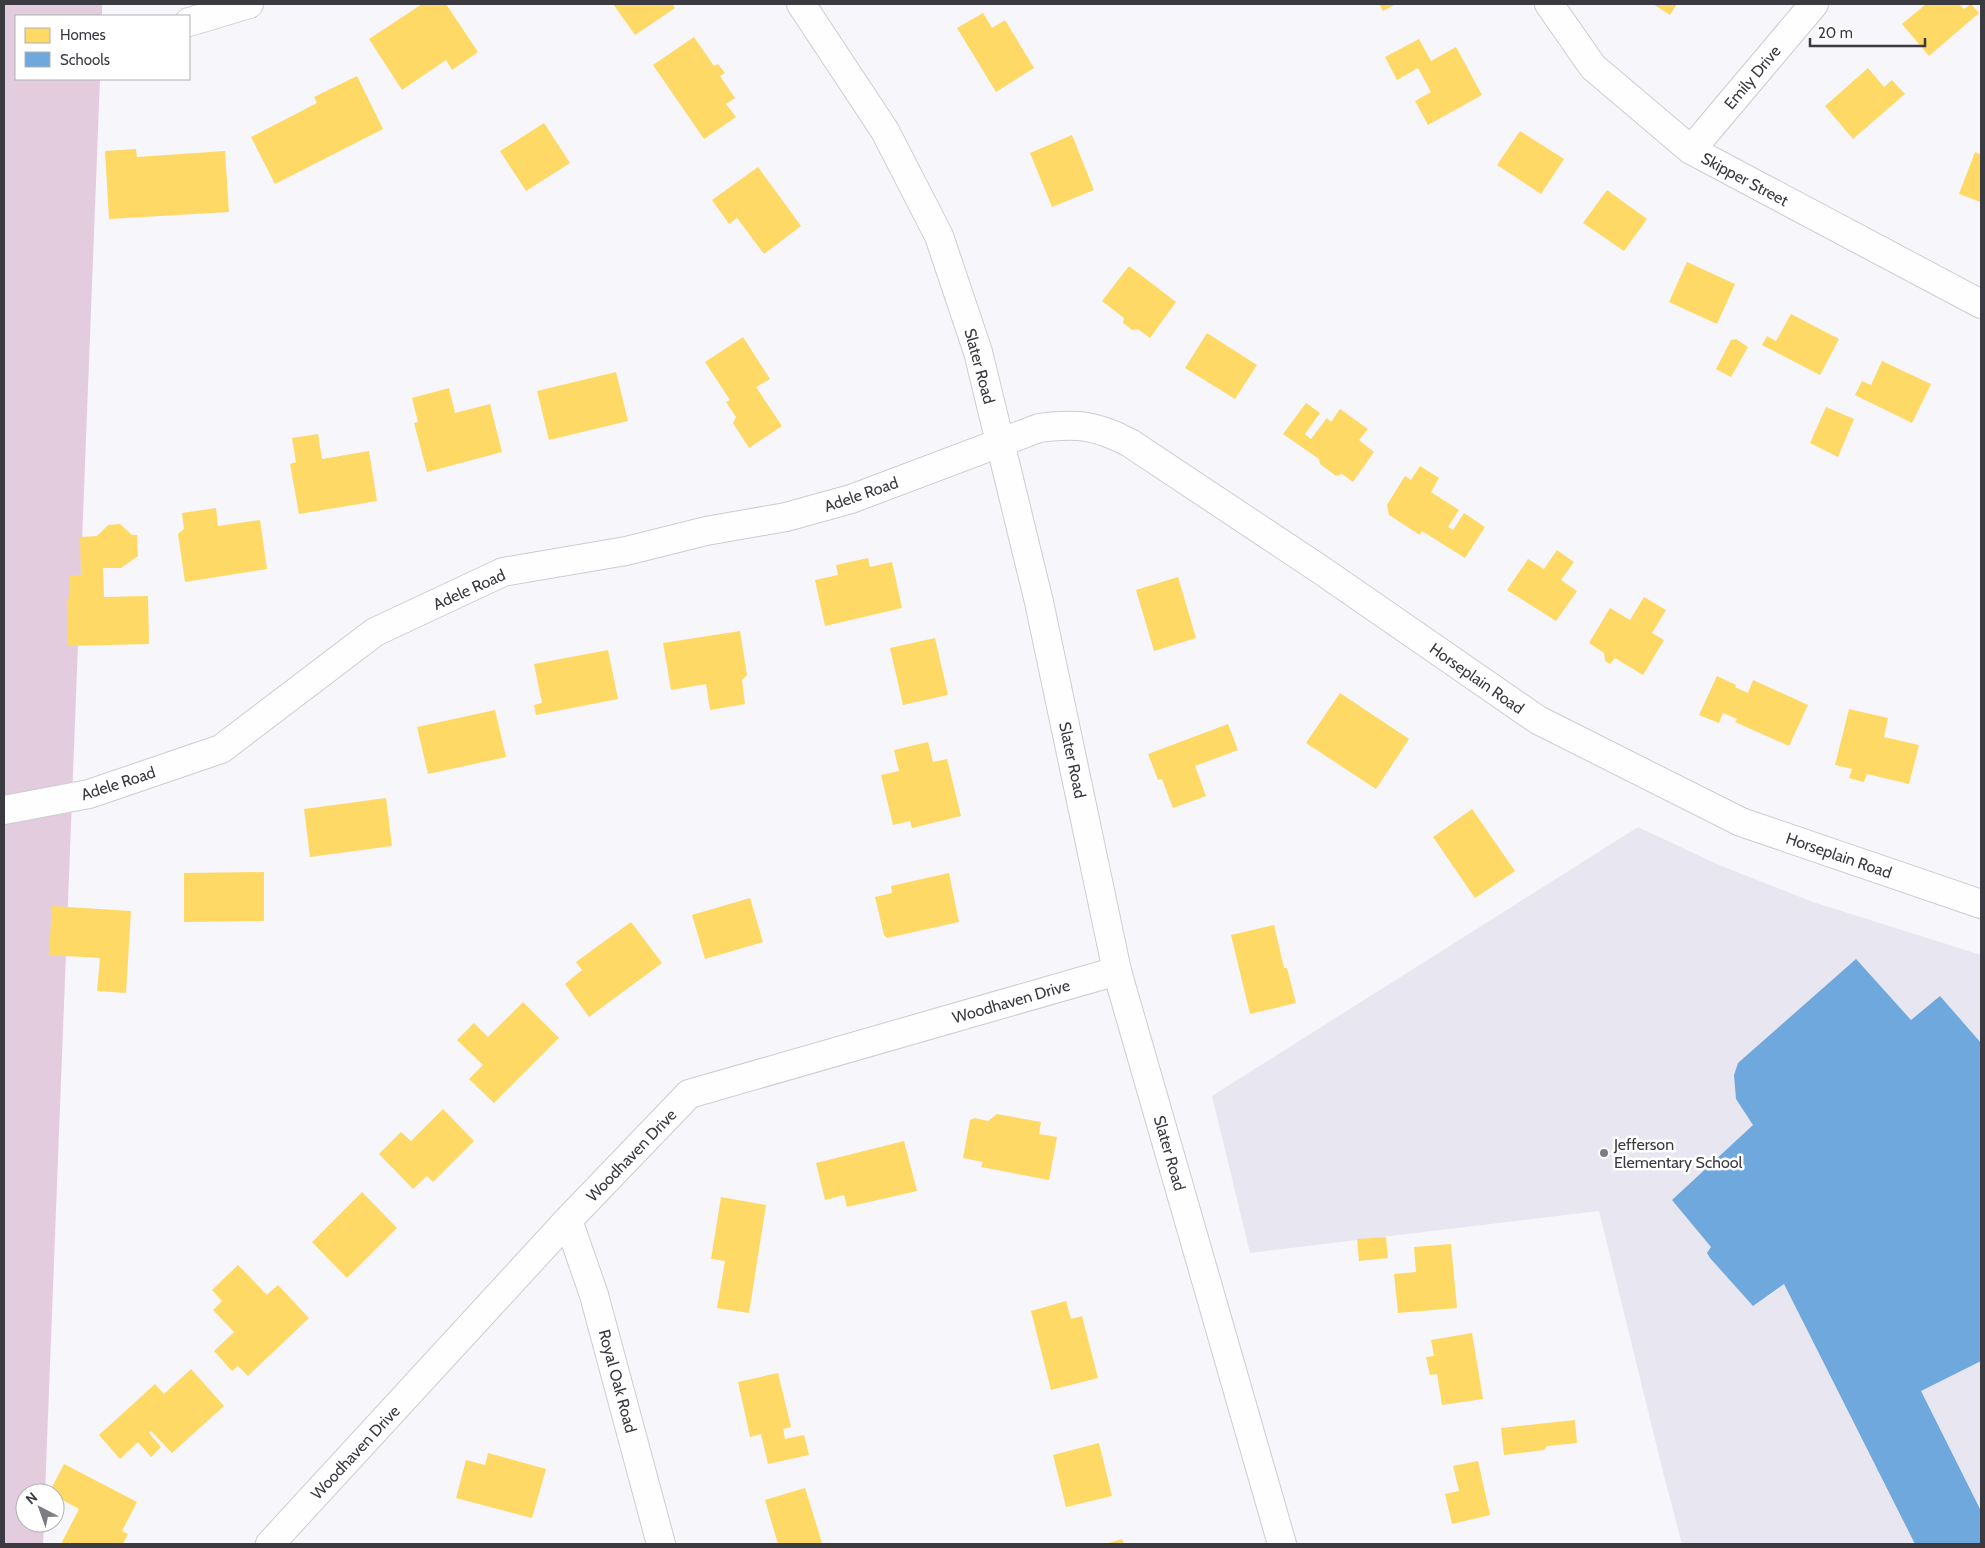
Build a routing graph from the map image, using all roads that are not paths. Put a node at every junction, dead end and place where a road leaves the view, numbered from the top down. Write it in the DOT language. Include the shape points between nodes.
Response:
graph roads {
  1 [pos="249,4"];
  2 [pos="801,4"];
  3 [pos="1549,4"];
  4 [pos="1814,4"];
  5 [pos="190,22"];
  6 [pos="1691,150"];
  7 [pos="1981,304"];
  8 [pos="1000,442"];
  9 [pos="4,810"];
  10 [pos="1981,904"];
  11 [pos="1118,970"];
  12 [pos="568,1220"];
  13 [pos="270,1544"];
  14 [pos="661,1544"];
  15 [pos="1282,1544"];
  1 -- 5 [label="street"];
  2 -- 8 [label="street, Slater Road" via="885,131 939,236 978,352"];
  3 -- 6 [label="street, Skipper Street" via="1593,67"];
  4 -- 6 [label="street, Emily Drive"];
  6 -- 7 [label="street, Skipper Street"];
  8 -- 9 [label="street, Adele Road" via="851,499 786,518 503,572 375,632 221,749 89,794"];
  8 -- 10 [label="street, Horseplain Road" via="1039,428 1062,425 1107,431 1321,570 1538,720 1742,822"];
  8 -- 11 [label="street, Slater Road" via="1039,602"];
  11 -- 12 [label="street, Woodhaven Drive" via="689,1094"];
  11 -- 15 [label="street, Slater Road"];
  12 -- 13 [label="street, Woodhaven Drive"];
  12 -- 14 [label="street, Royal Oak Road" via="594,1295"];
}
